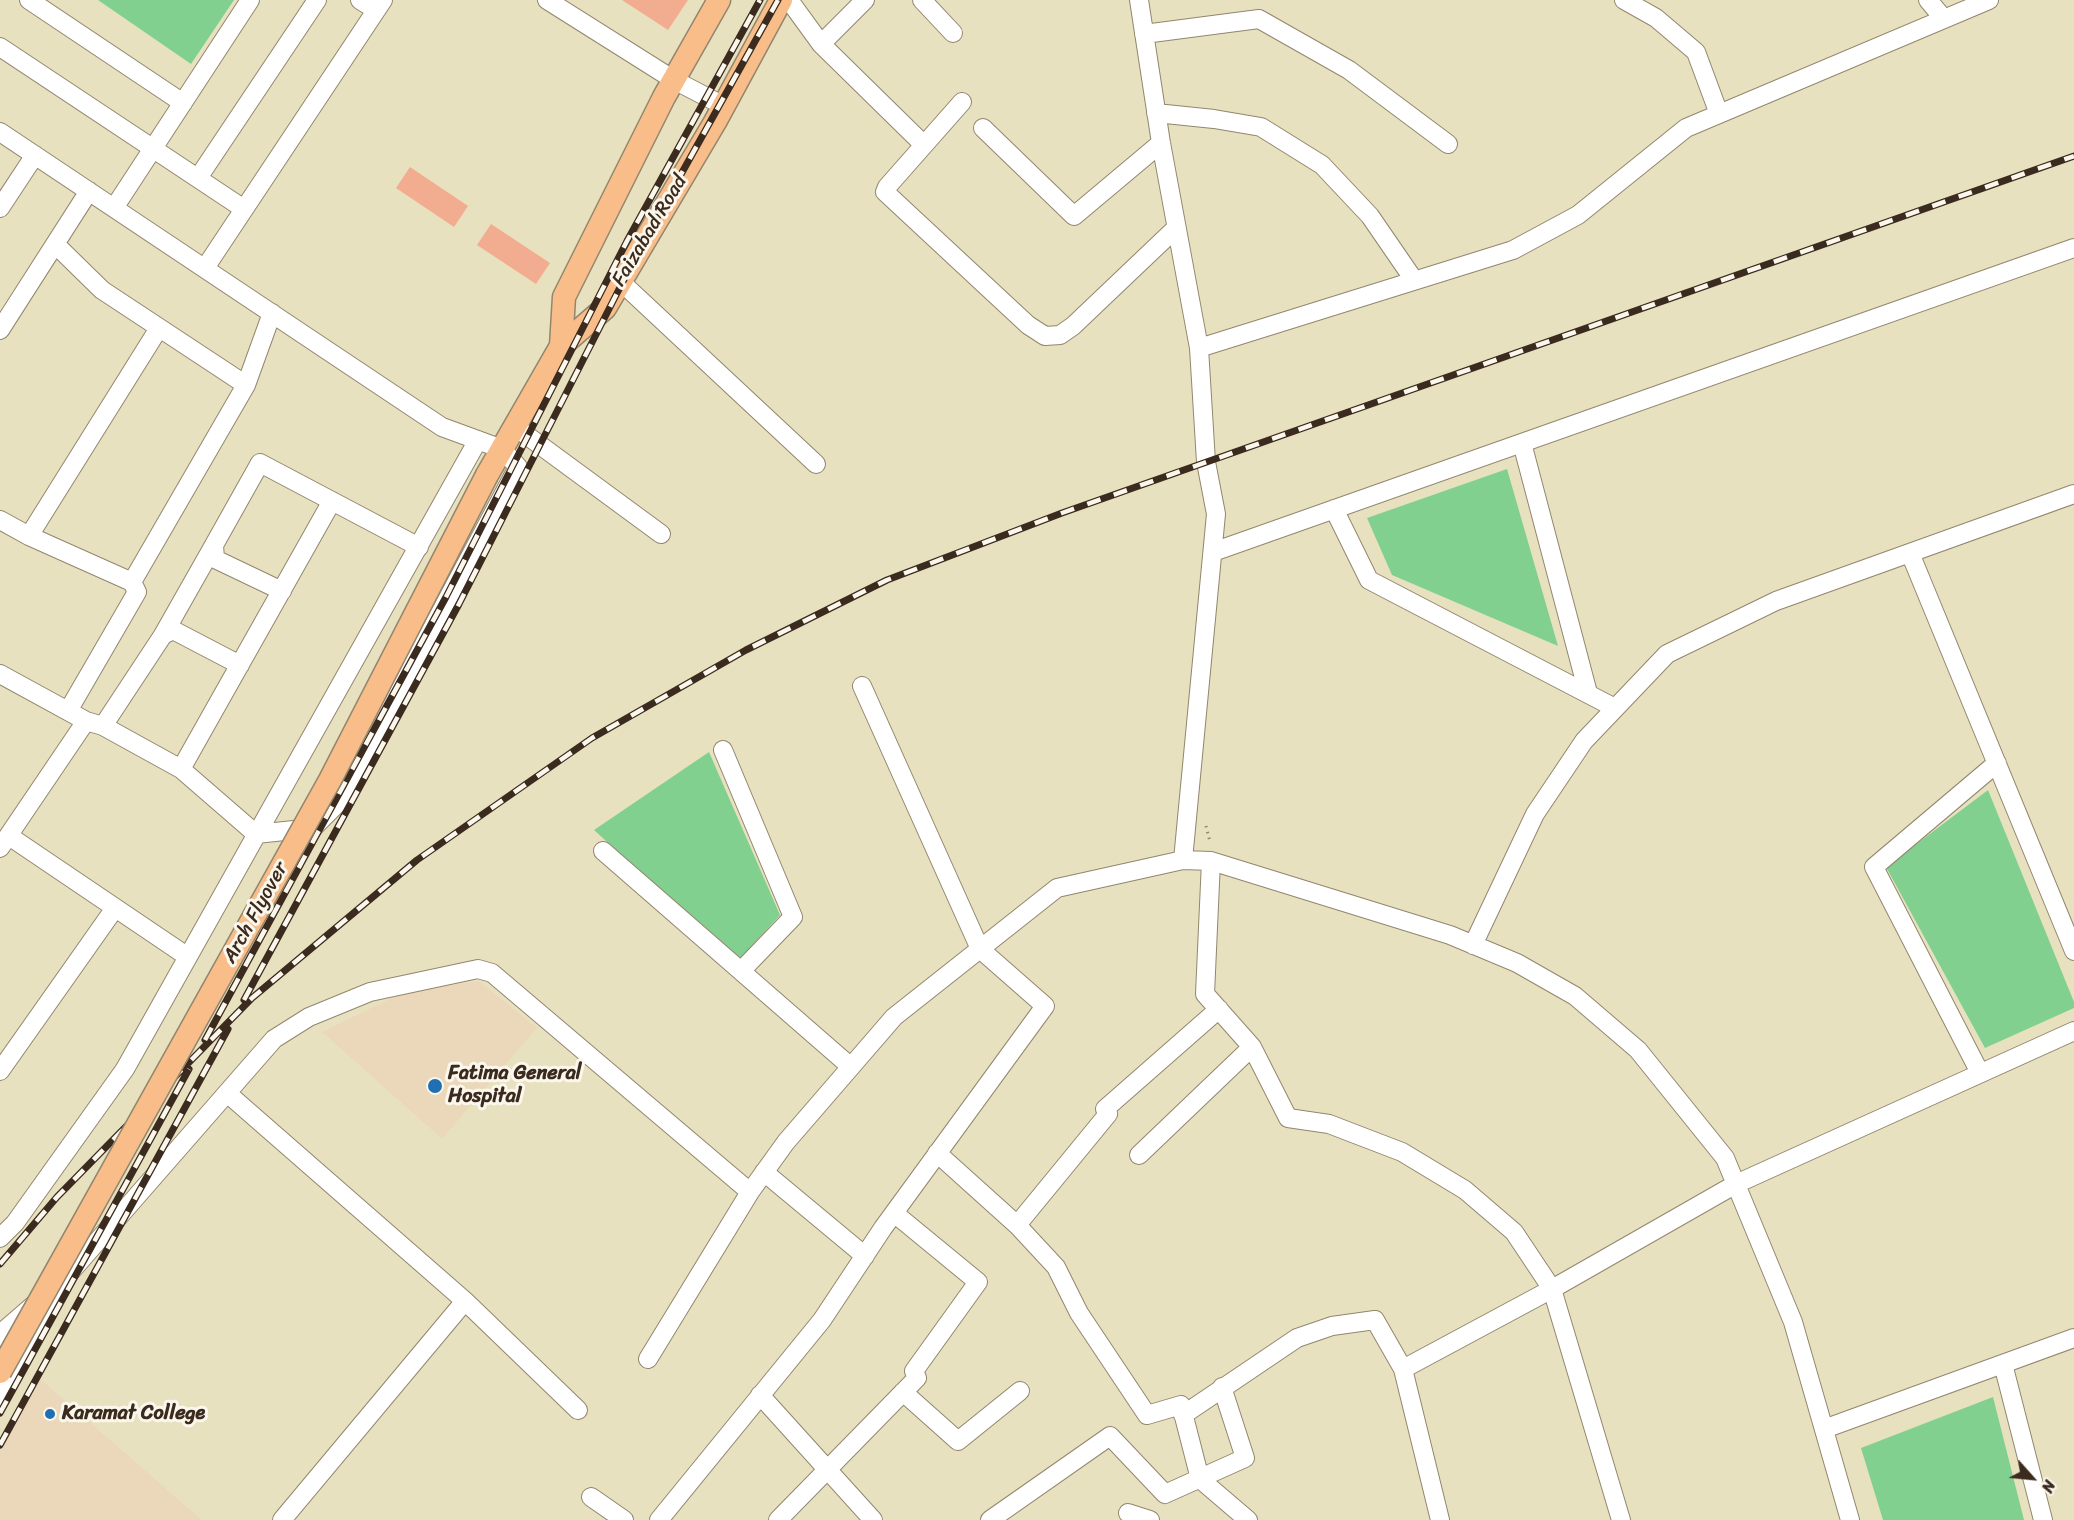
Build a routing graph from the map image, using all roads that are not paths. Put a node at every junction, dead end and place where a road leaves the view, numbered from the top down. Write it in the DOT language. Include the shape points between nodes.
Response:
graph roads {
  1 [pos="29,0"];
  2 [pos="250,0"];
  3 [pos="317,0"];
  4 [pos="360,0"];
  5 [pos="547,0"];
  6 [pos="719,0"];
  7 [pos="781,0"];
  8 [pos="789,0"];
  9 [pos="865,0"];
  10 [pos="922,0"];
  11 [pos="1139,0"];
  12 [pos="1624,0"];
  13 [pos="1928,0"];
  14 [pos="1989,0"];
  15 [pos="379,5"];
  16 [pos="1944,19"];
  17 [pos="953,33"];
  18 [pos="1144,34"];
  19 [pos="821,44"];
  20 [pos="0,47"];
  21 [pos="674,80"];
  22 [pos="962,102"];
  23 [pos="183,103"];
  24 [pos="724,106"];
  25 [pos="1156,113"];
  26 [pos="1719,114"];
  27 [pos="983,128"];
  28 [pos="0,132"];
  29 [pos="1161,143"];
  30 [pos="1448,144"];
  31 [pos="924,145"];
  32 [pos="153,148"];
  33 [pos="35,155"];
  34 [pos="198,178"];
  35 [pos="89,191"];
  36 [pos="0,208"];
  37 [pos="114,208"];
  38 [pos="244,209"];
  39 [pos="1176,228"];
  40 [pos="55,244"];
  41 [pos="2074,248"];
  42 [pos="205,268"];
  43 [pos="1414,280"];
  44 [pos="620,281"];
  45 [pos="272,314"];
  46 [pos="159,328"];
  47 [pos="0,330"];
  48 [pos="561,346"];
  49 [pos="1199,348"];
  50 [pos="246,385"];
  51 [pos="514,426"];
  52 [pos="478,440"];
  53 [pos="1522,443"];
  54 [pos="502,449"];
  55 [pos="816,464"];
  56 [pos="2074,494"];
  57 [pos="332,501"];
  58 [pos="1334,509"];
  59 [pos="0,520"];
  60 [pos="661,534"];
  61 [pos="29,536"];
  62 [pos="214,545"];
  63 [pos="419,547"];
  64 [pos="1212,552"];
  65 [pos="1910,553"];
  66 [pos="132,582"];
  67 [pos="282,591"];
  68 [pos="163,635"];
  69 [pos="240,665"];
  70 [pos="0,674"];
  71 [pos="862,686"];
  72 [pos="1588,693"];
  73 [pos="1616,708"];
  74 [pos="68,711"];
  75 [pos="94,723"];
  76 [pos="723,750"];
  77 [pos="1997,763"];
  78 [pos="181,769"];
  79 [pos="256,834"];
  80 [pos="4,842"];
  81 [pos="603,851"];
  82 [pos="1183,860"];
  83 [pos="1210,861"];
  84 [pos="115,908"];
  85 [pos="1473,945"];
  86 [pos="980,949"];
  87 [pos="2074,951"];
  88 [pos="188,957"];
  89 [pos="741,971"];
  90 [pos="1219,1009"];
  91 [pos="2074,1031"];
  92 [pos="1252,1047"];
  93 [pos="851,1067"];
  94 [pos="0,1071"];
  95 [pos="1980,1073"];
  96 [pos="227,1093"];
  97 [pos="937,1153"];
  98 [pos="1140,1155"];
  99 [pos="764,1173"];
  100 [pos="1736,1184"];
  101 [pos="750,1192"];
  102 [pos="894,1213"];
  103 [pos="1017,1225"];
  104 [pos="0,1238"];
  105 [pos="865,1255"];
  106 [pos="67,1276"];
  107 [pos="1552,1289"];
  108 [pos="465,1301"];
  109 [pos="2074,1338"];
  110 [pos="0,1340"];
  111 [pos="648,1359"];
  112 [pos="2003,1364"];
  113 [pos="1403,1369"];
  114 [pos="0,1372"];
  115 [pos="1222,1387"];
  116 [pos="1020,1391"];
  117 [pos="903,1392"];
  118 [pos="760,1395"];
  119 [pos="0,1398"];
  120 [pos="578,1410"];
  121 [pos="1183,1414"];
  122 [pos="1824,1429"];
  123 [pos="828,1470"];
  124 [pos="1200,1479"];
  125 [pos="591,1497"];
  126 [pos="1128,1513"];
  127 [pos="282,1520"];
  128 [pos="624,1520"];
  129 [pos="659,1520"];
  130 [pos="778,1520"];
  131 [pos="873,1520"];
  132 [pos="990,1520"];
  133 [pos="1150,1520"];
  134 [pos="1248,1520"];
  135 [pos="1440,1520"];
  136 [pos="1622,1520"];
  137 [pos="1850,1520"];
  138 [pos="2043,1520"];
  1 -- 23 [label="street"];
  2 -- 23 [label="street"];
  3 -- 34 [label="street"];
  4 -- 15 [label="street"];
  5 -- 21 [label="street"];
  6 -- 21 [label="main road"];
  7 -- 24 [label="main road, Faizabad Road"];
  8 -- 19 [label="street"];
  9 -- 19 [label="street"];
  10 -- 17 [label="street"];
  11 -- 18 [label="street"];
  12 -- 26 [label="street" via="1656,18 1696,52"];
  13 -- 16 [label="street"];
  14 -- 16 [label="street"];
  15 -- 38 [label="street"];
  16 -- 26 [label="street"];
  18 -- 25 [label="street"];
  18 -- 30 [label="street" via="1259,19 1349,70"];
  19 -- 31 [label="street"];
  20 -- 32 [label="street"];
  21 -- 24 [label="street"];
  21 -- 48 [label="main road" via="564,297"];
  22 -- 31 [label="street"];
  23 -- 32 [label="street"];
  24 -- 44 [label="main road, Faizabad Road"];
  25 -- 29 [label="street"];
  25 -- 43 [label="street" via="1261,127 1322,165 1370,216"];
  26 -- 43 [label="street" via="1686,128 1578,215 1513,250"];
  27 -- 29 [label="street" via="1074,216"];
  28 -- 33 [label="street"];
  29 -- 39 [label="street"];
  31 -- 39 [label="street" via="885,192 1028,325 1045,336 1060,335 1073,326"];
  32 -- 34 [label="street"];
  32 -- 37 [label="street"];
  33 -- 35 [label="street"];
  33 -- 36 [label="street"];
  34 -- 38 [label="street"];
  35 -- 37 [label="street"];
  35 -- 40 [label="street"];
  37 -- 42 [label="street"];
  38 -- 42 [label="street"];
  39 -- 49 [label="street"];
  40 -- 46 [label="street" via="102,290"];
  40 -- 47 [label="street"];
  41 -- 53 [label="street"];
  42 -- 45 [label="street"];
  43 -- 49 [label="street"];
  44 -- 48 [label="main road, Faizabad Road" via="605,308"];
  44 -- 55 [label="street"];
  45 -- 50 [label="street"];
  45 -- 52 [label="street" via="442,427"];
  46 -- 50 [label="street"];
  46 -- 61 [label="street"];
  48 -- 51 [label="main road, Faizabad Road"];
  49 -- 64 [label="street" via="1206,462 1216,514"];
  50 -- 66 [label="street"];
  51 -- 54 [label="main road, Faizabad Road"];
  51 -- 60 [label="street"];
  52 -- 54 [label="street"];
  52 -- 63 [label="street"];
  53 -- 58 [label="street"];
  53 -- 72 [label="street"];
  54 -- 79 [label="street" via="518,467 339,802 312,828"];
  54 -- 114 [label="main road, Arch Flyover, bridge" via="324,791"];
  56 -- 65 [label="street"];
  57 -- 62 [label="street" via="260,464"];
  57 -- 63 [label="street"];
  57 -- 67 [label="street"];
  58 -- 64 [label="street"];
  58 -- 72 [label="street" via="1369,580"];
  59 -- 61 [label="street"];
  61 -- 66 [label="street"];
  62 -- 67 [label="street" via="215,559"];
  62 -- 68 [label="street"];
  63 -- 79 [label="street"];
  64 -- 82 [label="street"];
  65 -- 73 [label="street" via="1776,601 1667,654"];
  65 -- 77 [label="street"];
  66 -- 74 [label="street" via="137,592"];
  67 -- 69 [label="street"];
  68 -- 69 [label="street" via="173,630"];
  68 -- 75 [label="street"];
  69 -- 78 [label="street"];
  70 -- 74 [label="street"];
  71 -- 86 [label="street"];
  72 -- 73 [label="street"];
  73 -- 85 [label="street" via="1584,741 1535,814"];
  74 -- 75 [label="street"];
  75 -- 78 [label="street"];
  75 -- 80 [label="street"];
  76 -- 89 [label="street" via="793,917"];
  77 -- 87 [label="street"];
  77 -- 95 [label="street" via="1874,867"];
  78 -- 79 [label="street"];
  79 -- 88 [label="street"];
  80 -- 84 [label="street"];
  81 -- 89 [label="street"];
  82 -- 83 [label="street"];
  82 -- 86 [label="street" via="1057,888"];
  83 -- 85 [label="street"];
  83 -- 90 [label="street" via="1205,994"];
  84 -- 88 [label="street"];
  84 -- 94 [label="street"];
  85 -- 100 [label="street" via="1517,963 1575,996 1638,1050 1725,1158"];
  86 -- 93 [label="street" via="894,1017"];
  86 -- 97 [label="street" via="1045,1006"];
  88 -- 104 [label="street" via="126,1069"];
  89 -- 93 [label="street"];
  90 -- 92 [label="street"];
  90 -- 103 [label="street" via="1105,1109 1108,1114"];
  91 -- 95 [label="street"];
  92 -- 98 [label="street"];
  92 -- 107 [label="street" via="1288,1118 1329,1124 1402,1152 1465,1190 1514,1232"];
  93 -- 99 [label="street"];
  95 -- 100 [label="street"];
  96 -- 101 [label="street" via="274,1039 309,1017 370,992 478,969 492,974"];
  96 -- 106 [label="street"];
  96 -- 108 [label="street"];
  97 -- 102 [label="street"];
  97 -- 103 [label="street"];
  99 -- 101 [label="street"];
  99 -- 105 [label="street"];
  100 -- 107 [label="street"];
  100 -- 122 [label="street" via="1793,1322"];
  101 -- 111 [label="street"];
  102 -- 105 [label="street"];
  102 -- 117 [label="street" via="978,1282 914,1371 917,1378"];
  103 -- 121 [label="street" via="1056,1267 1079,1313 1147,1415 1181,1405"];
  105 -- 118 [label="street" via="822,1320"];
  106 -- 110 [label="street" via="7,1328"];
  106 -- 119 [label="street"];
  107 -- 113 [label="street"];
  107 -- 136 [label="street"];
  108 -- 120 [label="street"];
  108 -- 127 [label="street"];
  109 -- 112 [label="street"];
  112 -- 122 [label="street"];
  112 -- 138 [label="street"];
  113 -- 115 [label="street" via="1375,1320 1332,1326 1297,1338"];
  113 -- 135 [label="street"];
  115 -- 121 [label="street"];
  115 -- 124 [label="street" via="1245,1458"];
  116 -- 117 [label="street" via="958,1441"];
  117 -- 123 [label="street"];
  118 -- 123 [label="street"];
  118 -- 129 [label="street"];
  121 -- 124 [label="street"];
  122 -- 137 [label="street"];
  123 -- 130 [label="street"];
  123 -- 131 [label="street"];
  124 -- 132 [label="street" via="1165,1494 1110,1436"];
  124 -- 134 [label="street"];
  125 -- 128 [label="street"];
  126 -- 133 [label="street"];
}
